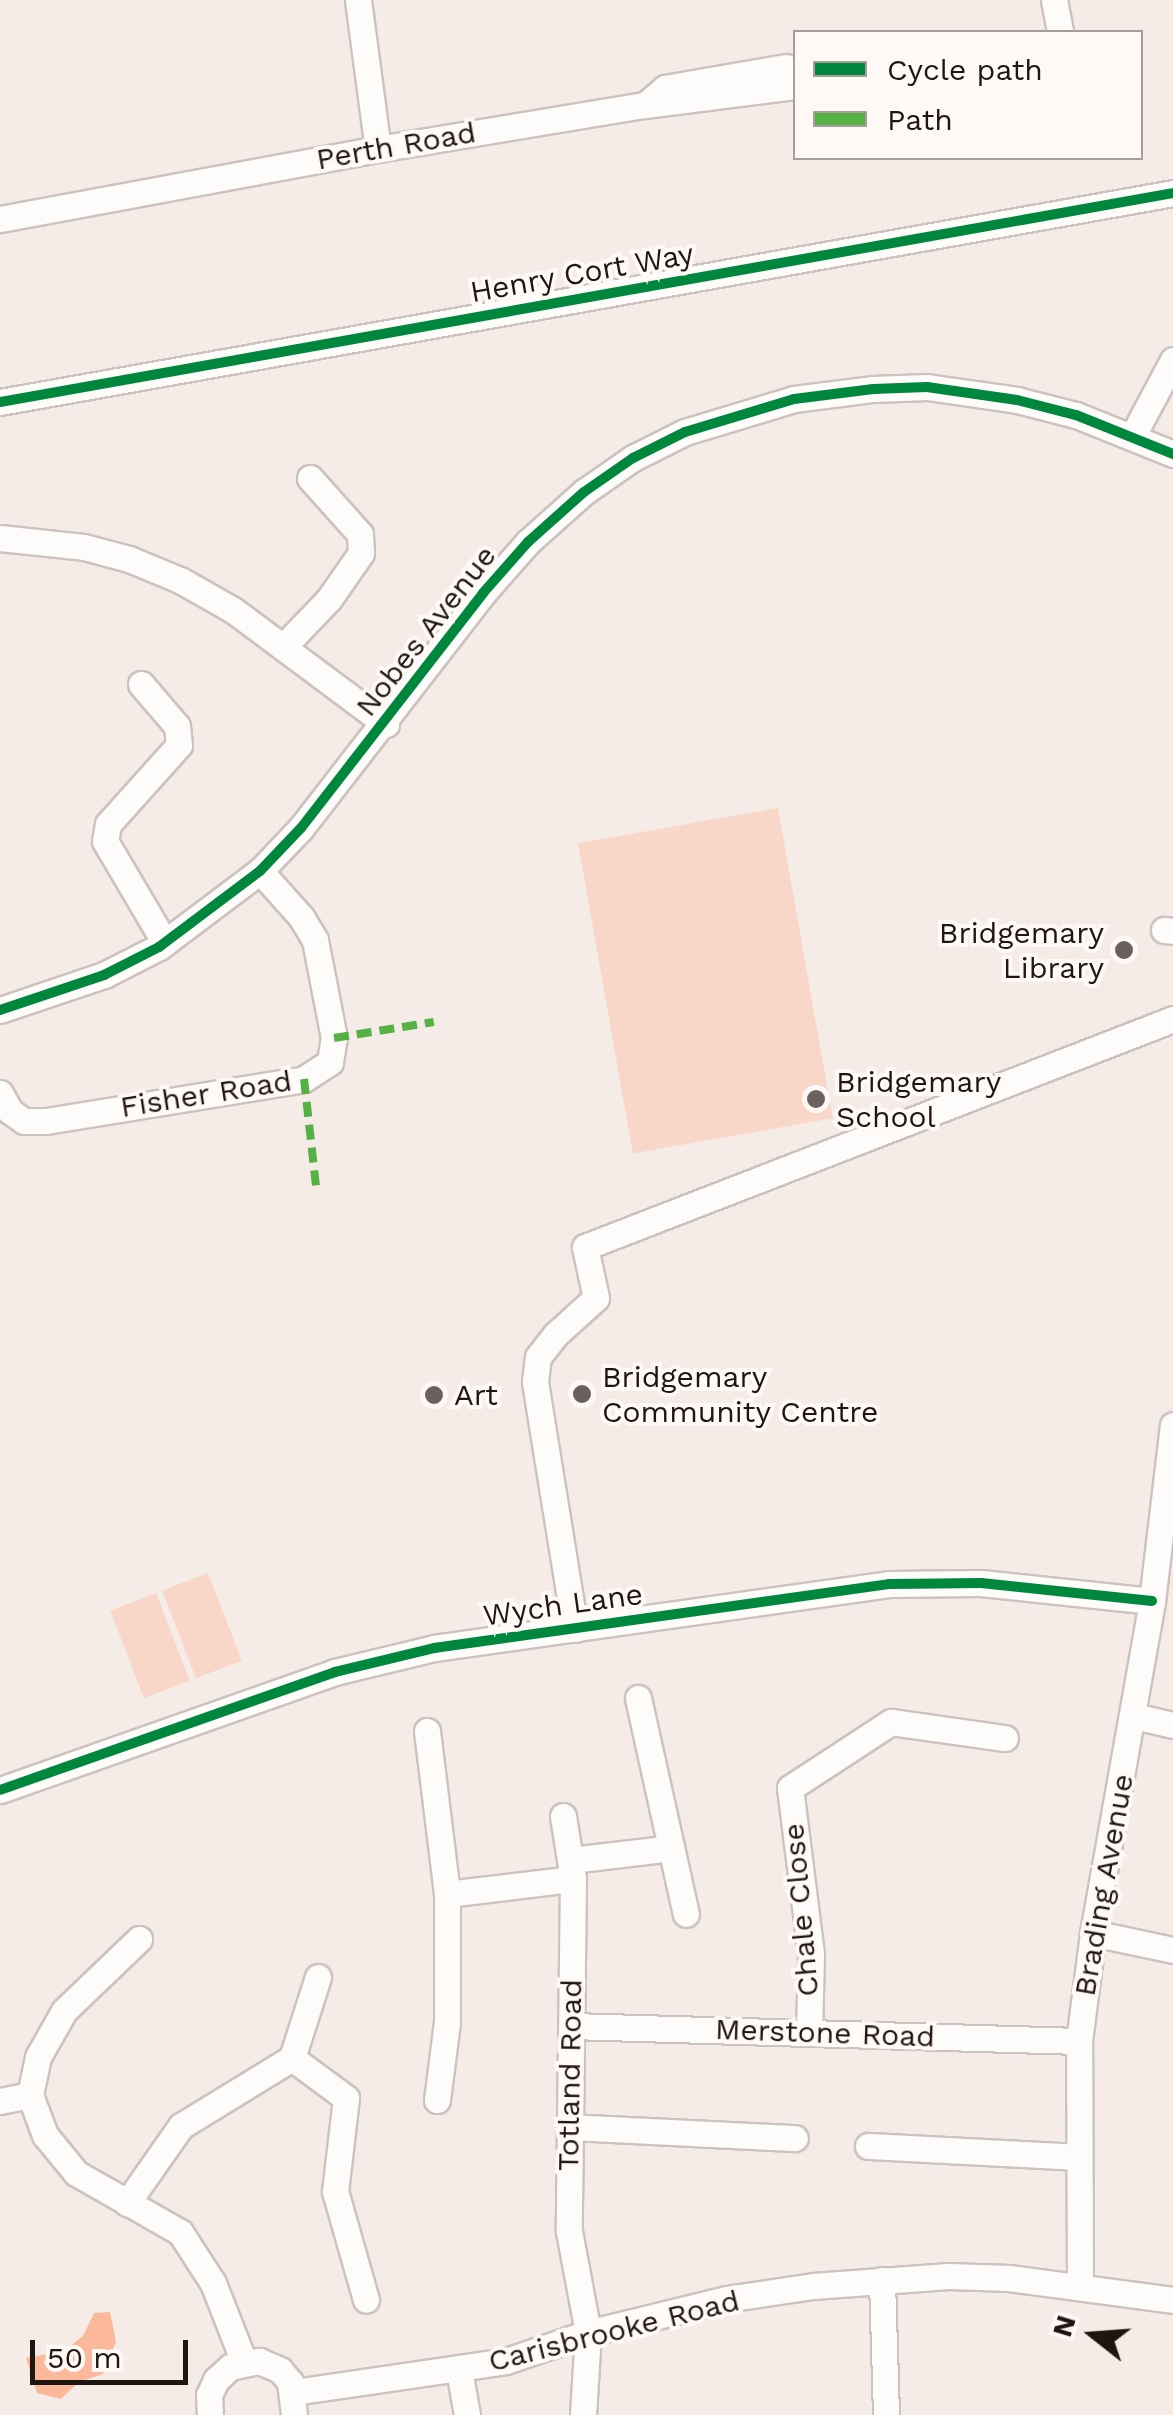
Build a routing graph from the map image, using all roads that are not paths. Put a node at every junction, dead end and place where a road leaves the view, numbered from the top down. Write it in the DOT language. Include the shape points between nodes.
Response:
graph roads {
  1 [pos="358,0"];
  2 [pos="1054,0"];
  3 [pos="1060,30"];
  4 [pos="790,76"];
  5 [pos="378,148"];
  6 [pos="1173,193"];
  7 [pos="0,219"];
  8 [pos="1173,360"];
  9 [pos="0,402"];
  10 [pos="1134,435"];
  11 [pos="1173,454"];
  12 [pos="310,478"];
  13 [pos="0,538"];
  14 [pos="284,647"];
  15 [pos="140,684"];
  16 [pos="386,724"];
  17 [pos="260,871"];
  18 [pos="166,943"];
  19 [pos="0,1010"];
  20 [pos="1173,1020"];
  21 [pos="0,1092"];
  22 [pos="1173,1425"];
  23 [pos="1170,1488"];
  24 [pos="1152,1601"];
  25 [pos="575,1629"];
  26 [pos="638,1698"];
  27 [pos="1134,1716"];
  28 [pos="1173,1724"];
  29 [pos="428,1731"];
  30 [pos="1005,1738"];
  31 [pos="0,1790"];
  32 [pos="562,1816"];
  33 [pos="671,1848"];
  34 [pos="572,1869"];
  35 [pos="447,1894"];
  36 [pos="686,1914"];
  37 [pos="1094,1933"];
  38 [pos="139,1939"];
  39 [pos="1173,1950"];
  40 [pos="318,1976"];
  41 [pos="570,2026"];
  42 [pos="809,2033"];
  43 [pos="1079,2040"];
  44 [pos="292,2058"];
  45 [pos="30,2094"];
  46 [pos="437,2100"];
  47 [pos="0,2101"];
  48 [pos="568,2127"];
  49 [pos="794,2138"];
  50 [pos="868,2146"];
  51 [pos="1077,2158"];
  52 [pos="127,2203"];
  53 [pos="882,2280"];
  54 [pos="1080,2286"];
  55 [pos="366,2300"];
  56 [pos="1173,2300"];
  57 [pos="588,2333"];
  58 [pos="244,2362"];
  59 [pos="459,2370"];
  60 [pos="294,2404"];
  61 [pos="210,2415"];
  62 [pos="467,2415"];
  63 [pos="582,2415"];
  64 [pos="886,2415"];
  1 -- 5 [label="street"];
  2 -- 3 [label="street"];
  4 -- 5 [label="street, Perth Road" via="665,88 645,106"];
  5 -- 7 [label="street, Perth Road"];
  6 -- 9 [label="street, Henry Cort Way"];
  8 -- 10 [label="street"];
  10 -- 11 [label="street, Nobes Avenue"];
  10 -- 16 [label="street, Nobes Avenue" via="1017,400 928,387 794,399 685,432 584,492 528,542"];
  12 -- 14 [label="street" via="360,534 361,553"];
  13 -- 14 [label="street" via="38,539 130,559 233,610"];
  14 -- 16 [label="street"];
  15 -- 18 [label="street" via="178,726 179,745 108,824 105,841"];
  16 -- 17 [label="street, Nobes Avenue"];
  17 -- 18 [label="street, Nobes Avenue"];
  17 -- 21 [label="street, Fisher Road" via="315,940 334,1038 330,1062 304,1079 46,1121 24,1121"];
  18 -- 19 [label="street, Nobes Avenue" via="104,975"];
  20 -- 25 [label="street" via="579,1250 596,1298 538,1357 535,1382"];
  22 -- 23 [label="street, Brading Avenue"];
  23 -- 24 [label="street, Brading Avenue"];
  24 -- 25 [label="street, Wych Lane" via="981,1583 889,1584"];
  24 -- 27 [label="street, Brading Avenue"];
  25 -- 31 [label="street, Wych Lane" via="434,1648 335,1672"];
  26 -- 33 [label="street"];
  27 -- 28 [label="street"];
  27 -- 37 [label="street, Brading Avenue"];
  29 -- 35 [label="street"];
  30 -- 42 [label="street, Chale Close" via="891,1722 790,1788 811,1954"];
  32 -- 34 [label="street, Totland Road"];
  33 -- 34 [label="street"];
  33 -- 36 [label="street"];
  34 -- 35 [label="street"];
  34 -- 41 [label="street, Totland Road"];
  35 -- 46 [label="street" via="447,2022"];
  37 -- 39 [label="street"];
  37 -- 43 [label="street, Brading Avenue"];
  38 -- 45 [label="street" via="64,2011 38,2057"];
  40 -- 44 [label="street"];
  41 -- 42 [label="street, Merstone Road"];
  41 -- 48 [label="street, Totland Road"];
  42 -- 43 [label="street, Merstone Road"];
  43 -- 51 [label="street, Brading Avenue"];
  44 -- 52 [label="street" via="180,2126"];
  44 -- 55 [label="street" via="346,2098 335,2191"];
  45 -- 47 [label="street"];
  45 -- 52 [label="street" via="45,2135 76,2173"];
  48 -- 49 [label="street"];
  48 -- 57 [label="street, Totland Road" via="570,2230"];
  50 -- 51 [label="street"];
  51 -- 54 [label="street, Brading Avenue"];
  52 -- 58 [label="street" via="180,2232 213,2283"];
  53 -- 54 [label="street, Carisbrooke Road" via="949,2276"];
  53 -- 57 [label="street, Carisbrooke Road" via="726,2299"];
  53 -- 64 [label="street"];
  54 -- 56 [label="street, Carisbrooke Road"];
  57 -- 59 [label="street, Carisbrooke Road"];
  57 -- 63 [label="street, Totland Road"];
  58 -- 60 [label="street" via="280,2370"];
  58 -- 61 [label="street" via="216,2380"];
  59 -- 60 [label="street, Carisbrooke Road"];
  59 -- 62 [label="street"];
}
